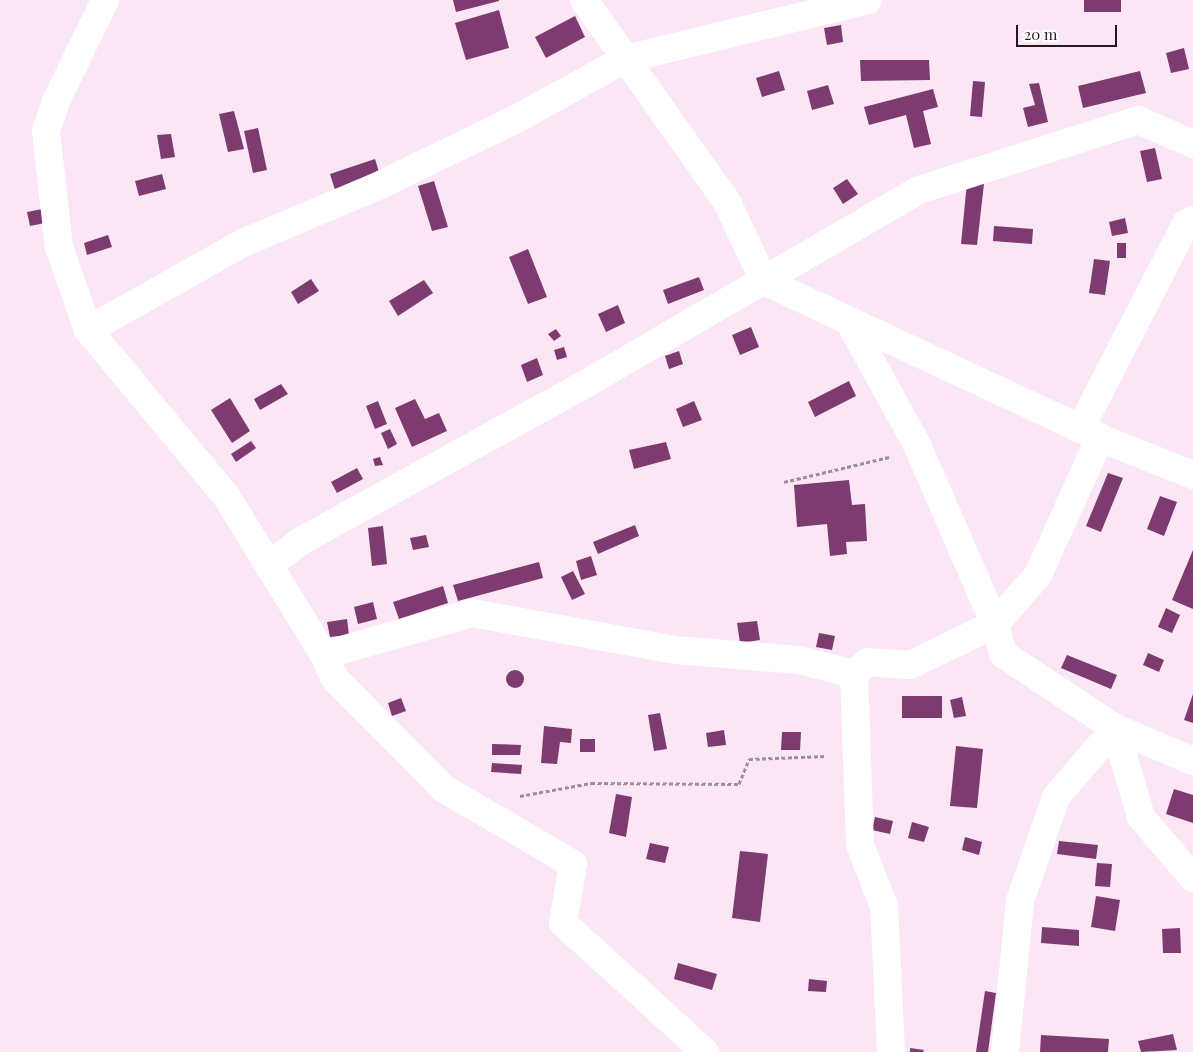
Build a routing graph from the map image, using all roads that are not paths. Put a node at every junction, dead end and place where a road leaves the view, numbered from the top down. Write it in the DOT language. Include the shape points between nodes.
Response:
graph roads {
  1 [pos="106,0"];
  2 [pos="584,0"];
  3 [pos="868,0"];
  4 [pos="829,4"];
  5 [pos="625,60"];
  6 [pos="1193,144"];
  7 [pos="1193,220"];
  8 [pos="764,281"];
  9 [pos="850,324"];
  10 [pos="88,330"];
  11 [pos="1090,434"];
  12 [pos="1193,475"];
  13 [pos="269,565"];
  14 [pos="995,624"];
  15 [pos="324,655"];
  16 [pos="854,674"];
  17 [pos="1115,728"];
  18 [pos="1193,761"];
  19 [pos="1193,878"];
  20 [pos="705,1052"];
  21 [pos="891,1052"];
  22 [pos="1005,1052"];
  1 -- 10 [label="street" via="58,97 46,131 59,247"];
  2 -- 5 [label="street"];
  3 -- 4 [label="street"];
  4 -- 5 [label="street"];
  5 -- 8 [label="street" via="727,202"];
  5 -- 10 [label="street" via="518,118 378,186 245,242"];
  6 -- 8 [label="street" via="1138,120 919,190"];
  7 -- 11 [label="street" via="1186,224"];
  8 -- 9 [label="street"];
  8 -- 13 [label="street" via="299,542"];
  9 -- 11 [label="street"];
  9 -- 14 [label="street" via="917,445"];
  10 -- 13 [label="street" via="226,496"];
  11 -- 12 [label="street"];
  11 -- 14 [label="street" via="1038,574"];
  13 -- 15 [label="street"];
  14 -- 16 [label="street" via="910,664 868,662"];
  14 -- 17 [label="street" via="1003,654"];
  15 -- 16 [label="street" via="472,613 676,650 799,660"];
  15 -- 20 [label="street" via="335,679 443,788 573,864 563,923"];
  16 -- 21 [label="street" via="860,845 884,906"];
  17 -- 18 [label="street"];
  17 -- 19 [label="street" via="1141,817"];
  17 -- 22 [label="street" via="1056,797 1020,901"];
}
